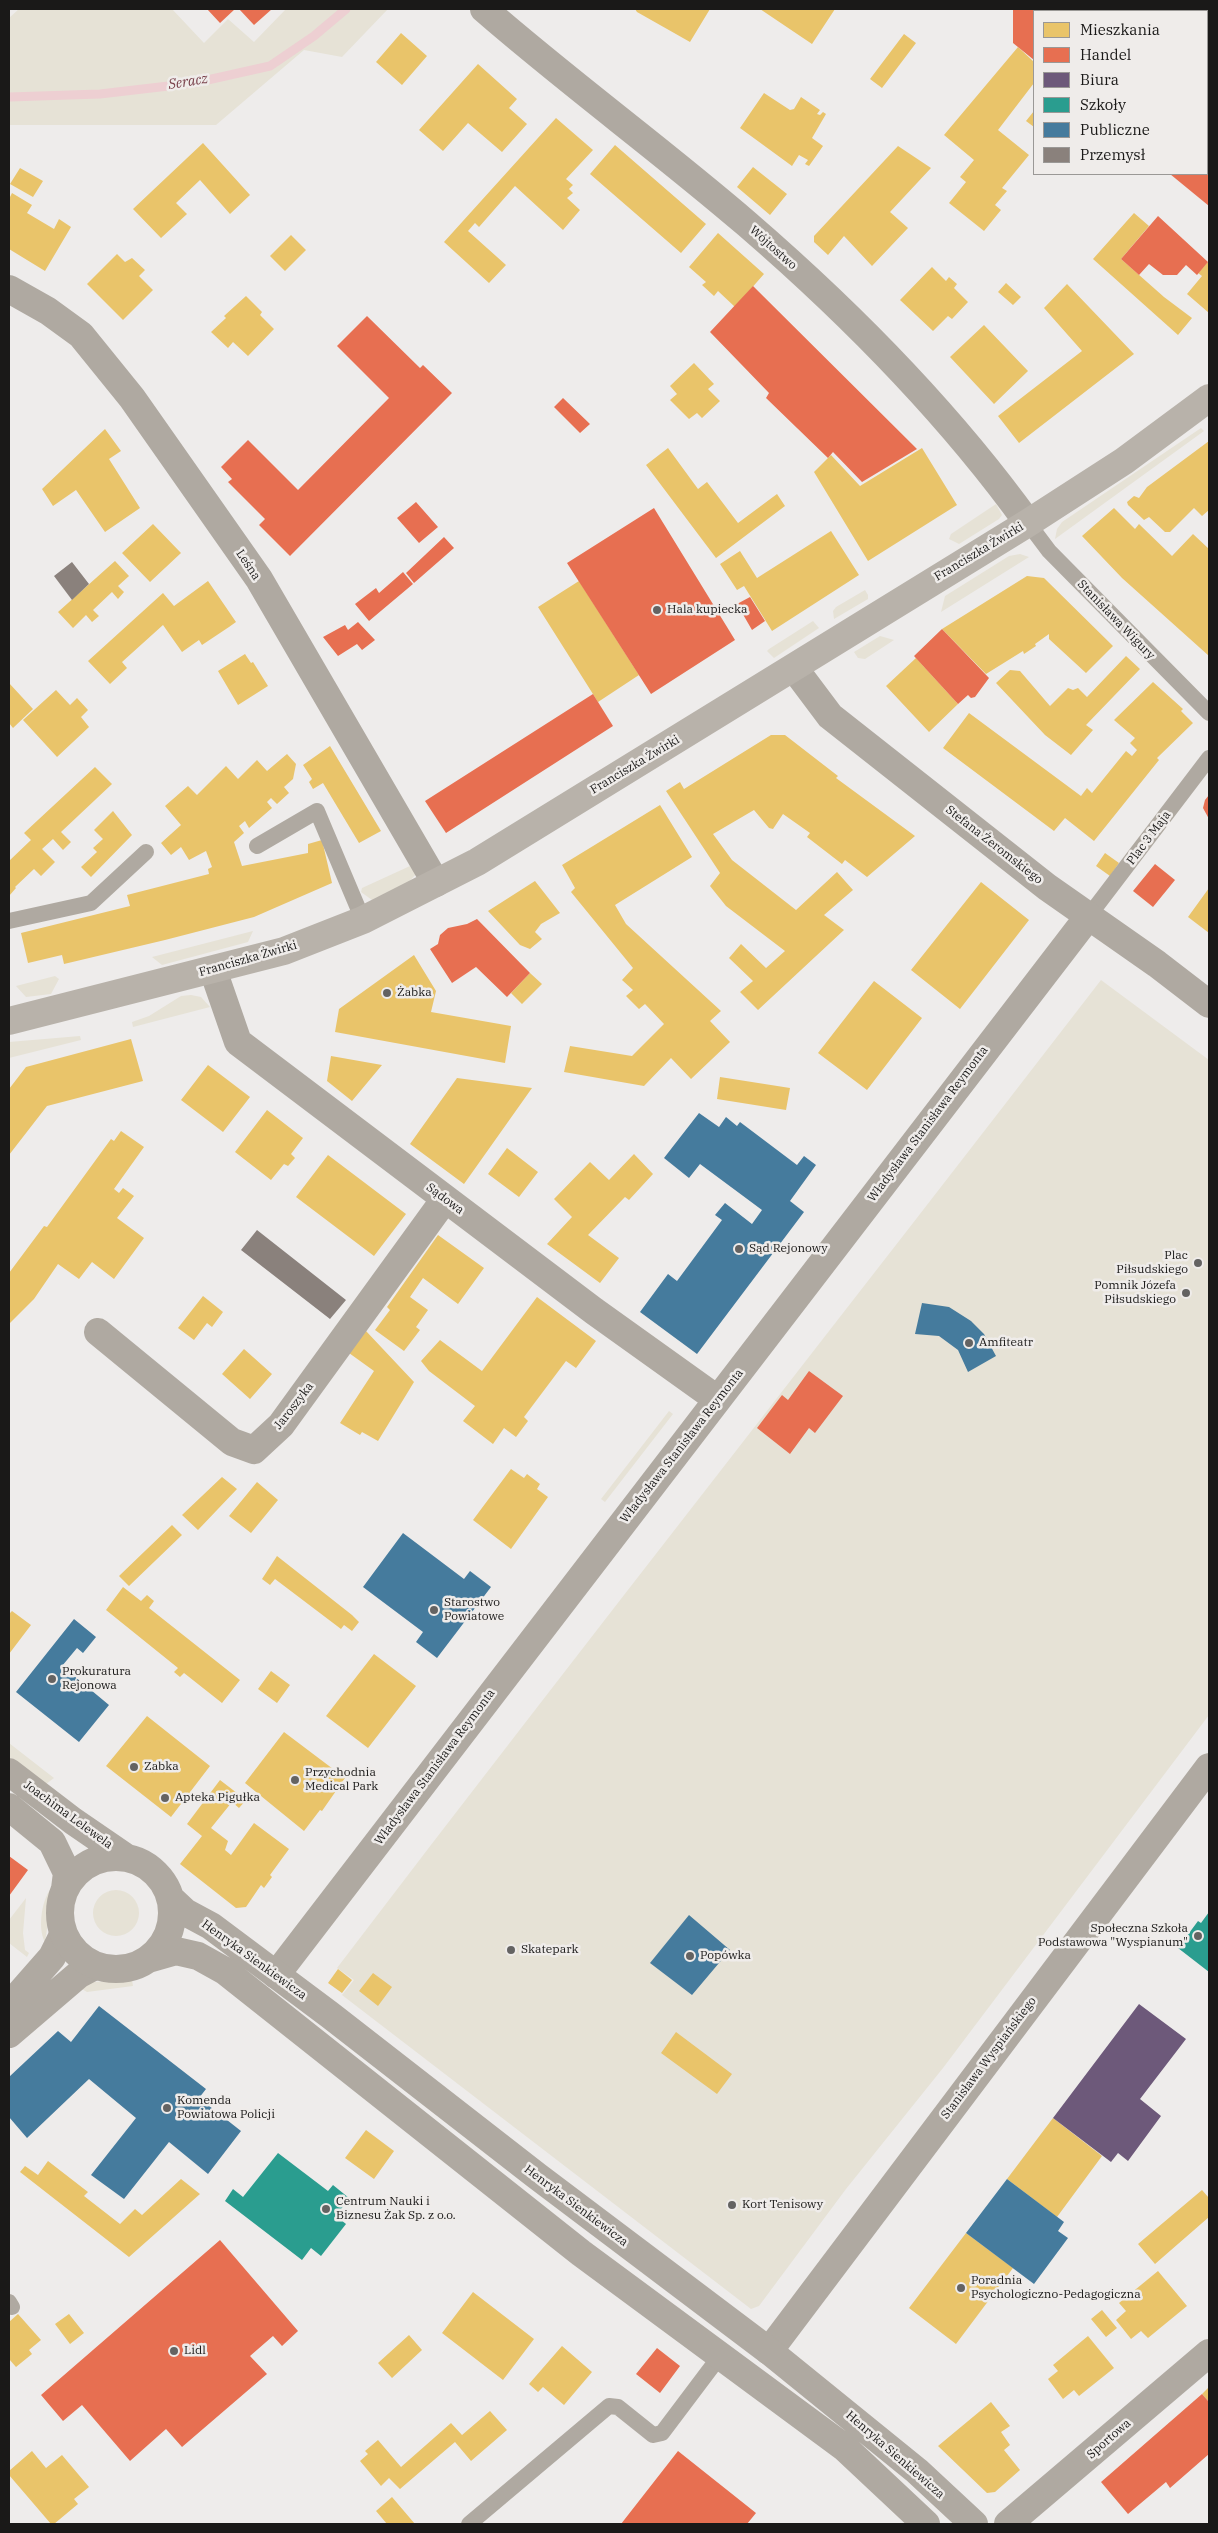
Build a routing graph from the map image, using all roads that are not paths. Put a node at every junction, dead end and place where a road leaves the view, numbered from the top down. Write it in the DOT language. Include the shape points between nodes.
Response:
graph roads {
  1 [pos="484,9"];
  2 [pos="9,289"];
  3 [pos="1209,398"];
  4 [pos="1028,522"];
  5 [pos="794,668"];
  6 [pos="1209,713"];
  7 [pos="1209,758"];
  8 [pos="256,846"];
  9 [pos="146,852"];
  10 [pos="436,883"];
  11 [pos="1088,917"];
  12 [pos="363,920"];
  13 [pos="9,922"];
  14 [pos="213,970"];
  15 [pos="1209,1004"];
  16 [pos="9,1021"];
  17 [pos="445,1199"];
  18 [pos="98,1332"];
  19 [pos="717,1399"];
  20 [pos="1209,1766"];
  21 [pos="9,1772"];
  22 [pos="9,1807"];
  23 [pos="127,1858"];
  24 [pos="65,1889"];
  25 [pos="170,1898"];
  26 [pos="63,1935"];
  27 [pos="148,1959"];
  28 [pos="95,1966"];
  29 [pos="269,1970"];
  30 [pos="9,2006"];
  31 [pos="9,2034"];
  32 [pos="768,2351"];
  33 [pos="1209,2353"];
  34 [pos="720,2356"];
  35 [pos="469,2524"];
  36 [pos="926,2524"];
  37 [pos="974,2524"];
  38 [pos="1008,2524"];
  1 -- 4 [label="street, Wójtostwo" via="779,252 912,379 1004,488"];
  2 -- 10 [label="street, Leśna" via="81,335 132,398 259,579"];
  3 -- 4 [label="main road, Franciszka Żwirki" via="1124,461"];
  4 -- 5 [label="main road, Franciszka Żwirki"];
  4 -- 6 [label="lane, Stanisława Wigury" via="1048,551"];
  5 -- 10 [label="main road, Franciszka Żwirki" via="477,862"];
  5 -- 11 [label="street, Stefana Żeromskiego" via="830,716"];
  7 -- 11 [label="lane, Plac 3 Maja"];
  8 -- 12 [label="lane" via="317,811"];
  9 -- 13 [label="lane" via="91,903"];
  10 -- 12 [label="main road, Franciszka Żwirki"];
  11 -- 15 [label="street, Stefana Żeromskiego"];
  11 -- 19 [label="street, Władysława Stanisława Reymonta"];
  12 -- 14 [label="main road, Franciszka Żwirki" via="284,951"];
  14 -- 16 [label="main road, Franciszka Żwirki"];
  14 -- 17 [label="street, Sądowa" via="238,1042"];
  17 -- 18 [label="street, Jaroszyka" via="281,1425 254,1450 232,1442"];
  17 -- 19 [label="street, Sądowa"];
  19 -- 29 [label="street, Władysława Stanisława Reymonta"];
  20 -- 32 [label="street, Stanisława Wyspiańskiego"];
  21 -- 23 [label="street, Joachima Lelewela"];
  22 -- 24 [label="street" via="52,1842 67,1873"];
  23 -- 24 [label="street" via="109,1857 90,1862 75,1873"];
  23 -- 25 [label="street" via="156,1874"];
  24 -- 26 [label="street" via="59,1912"];
  25 -- 27 [label="street" via="171,1924 163,1944"];
  25 -- 29 [label="street, Henryka Sienkiewicza"];
  26 -- 28 [label="street" via="76,1954"];
  26 -- 30 [label="street" via="52,1957"];
  27 -- 28 [label="street" via="120,1970"];
  27 -- 34 [label="street, Henryka Sienkiewicza" via="176,1951 198,1956 225,1970 566,2241"];
  28 -- 31 [label="street" via="78,1975"];
  29 -- 32 [label="street, Henryka Sienkiewicza"];
  32 -- 37 [label="street, Henryka Sienkiewicza" via="916,2471"];
  33 -- 38 [label="street, Sportowa"];
  34 -- 35 [label="lane" via="662,2433 653,2435 618,2406 608,2406"];
  34 -- 36 [label="street, Henryka Sienkiewicza" via="845,2448"];
}
